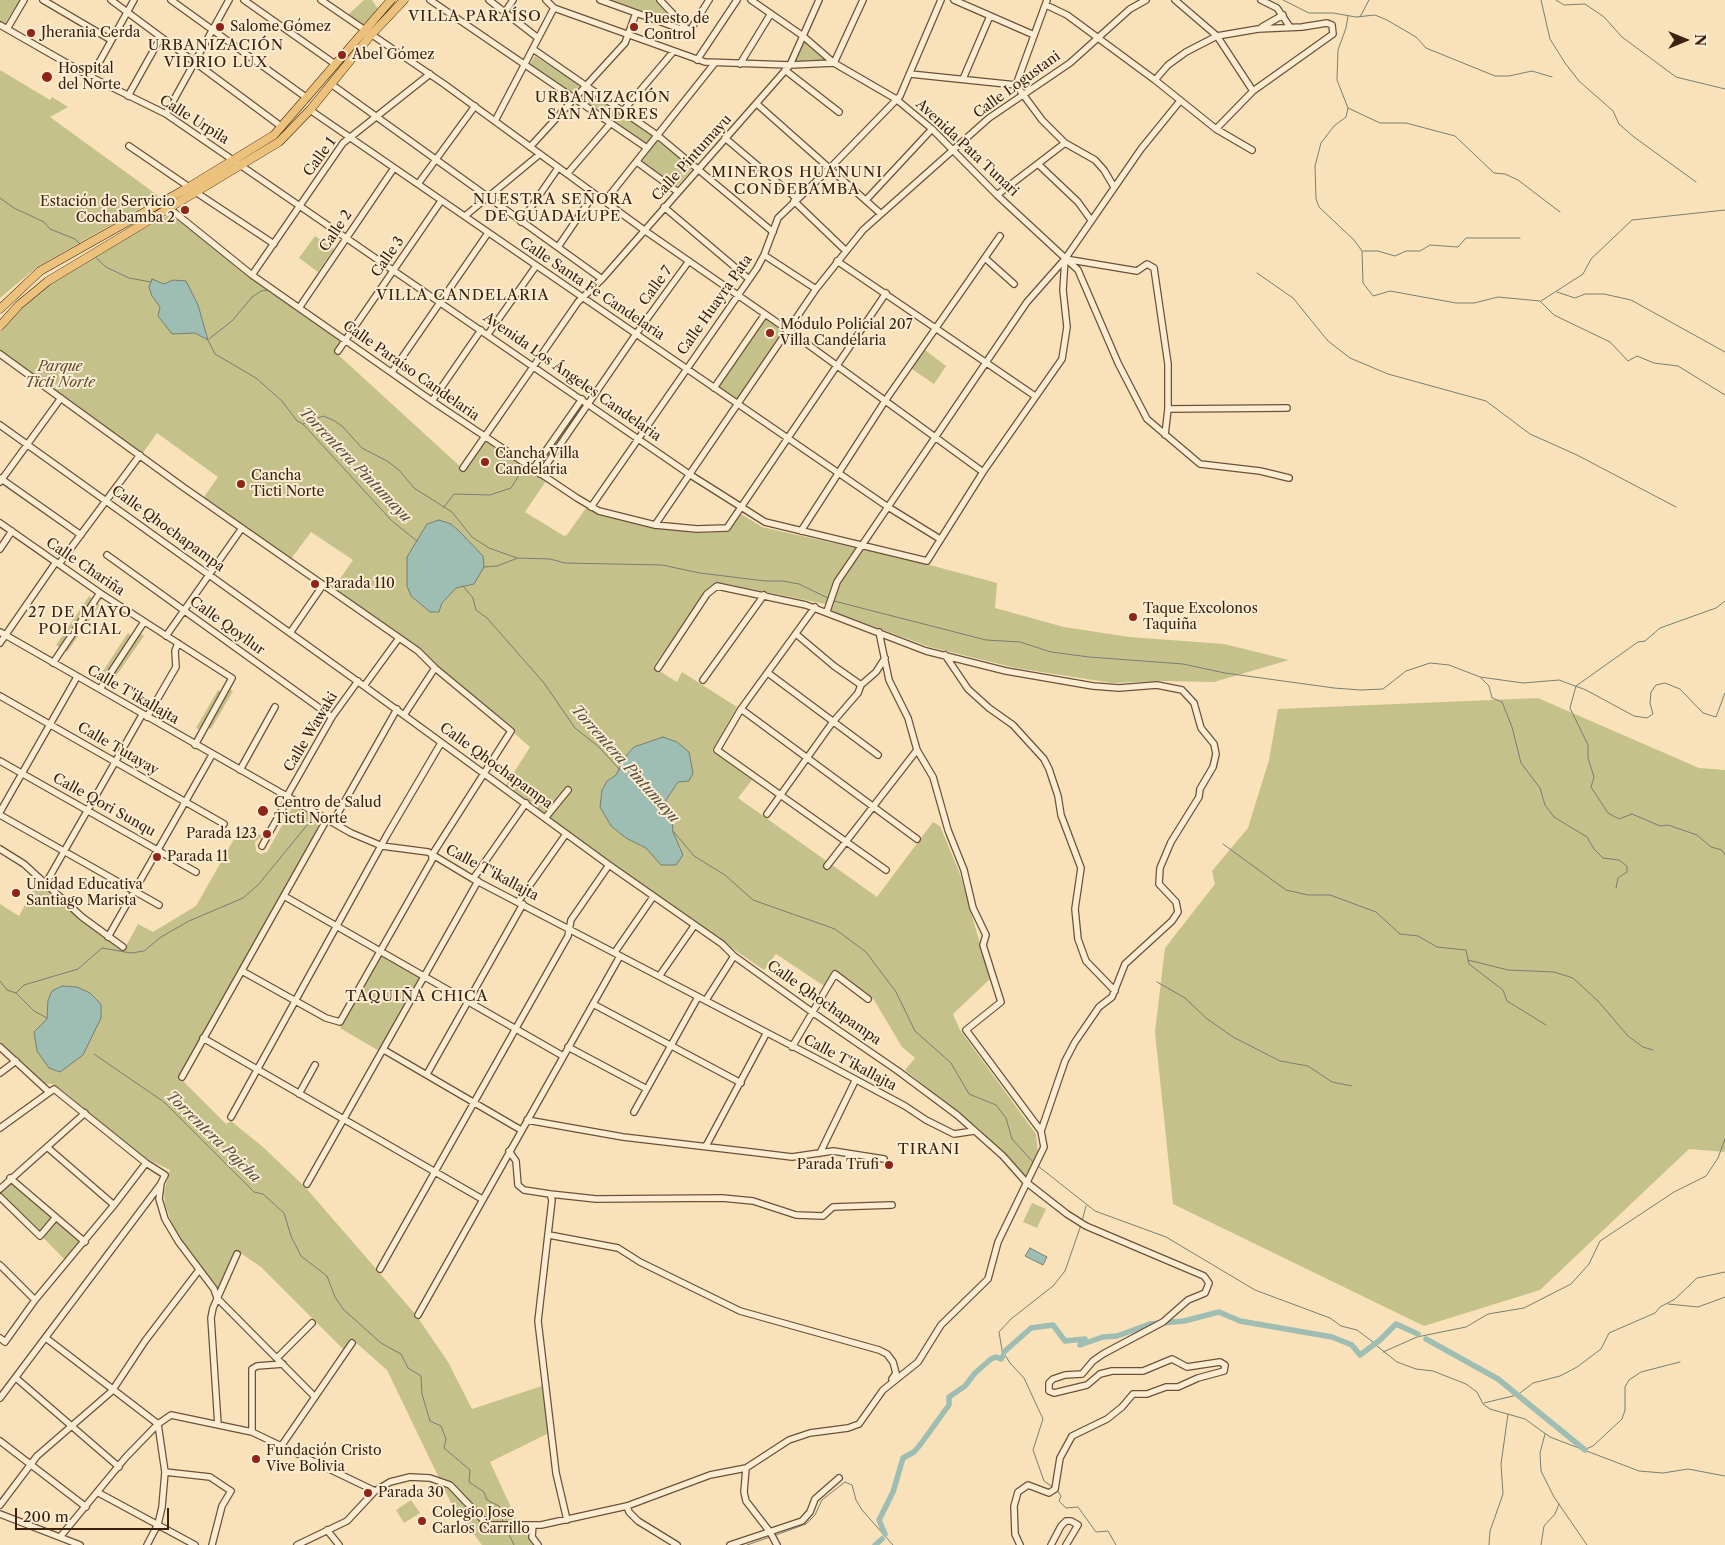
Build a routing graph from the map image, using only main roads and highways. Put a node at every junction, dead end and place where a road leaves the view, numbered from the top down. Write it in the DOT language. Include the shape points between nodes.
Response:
graph roads {
  1 [pos="391,0"];
  2 [pos="404,0"];
  3 [pos="0,308"];
  4 [pos="0,326"];
  1 -- 3 [label="main road" via="274,135 40,271"];
  2 -- 4 [label="main road" via="279,142 48,281"];
}
